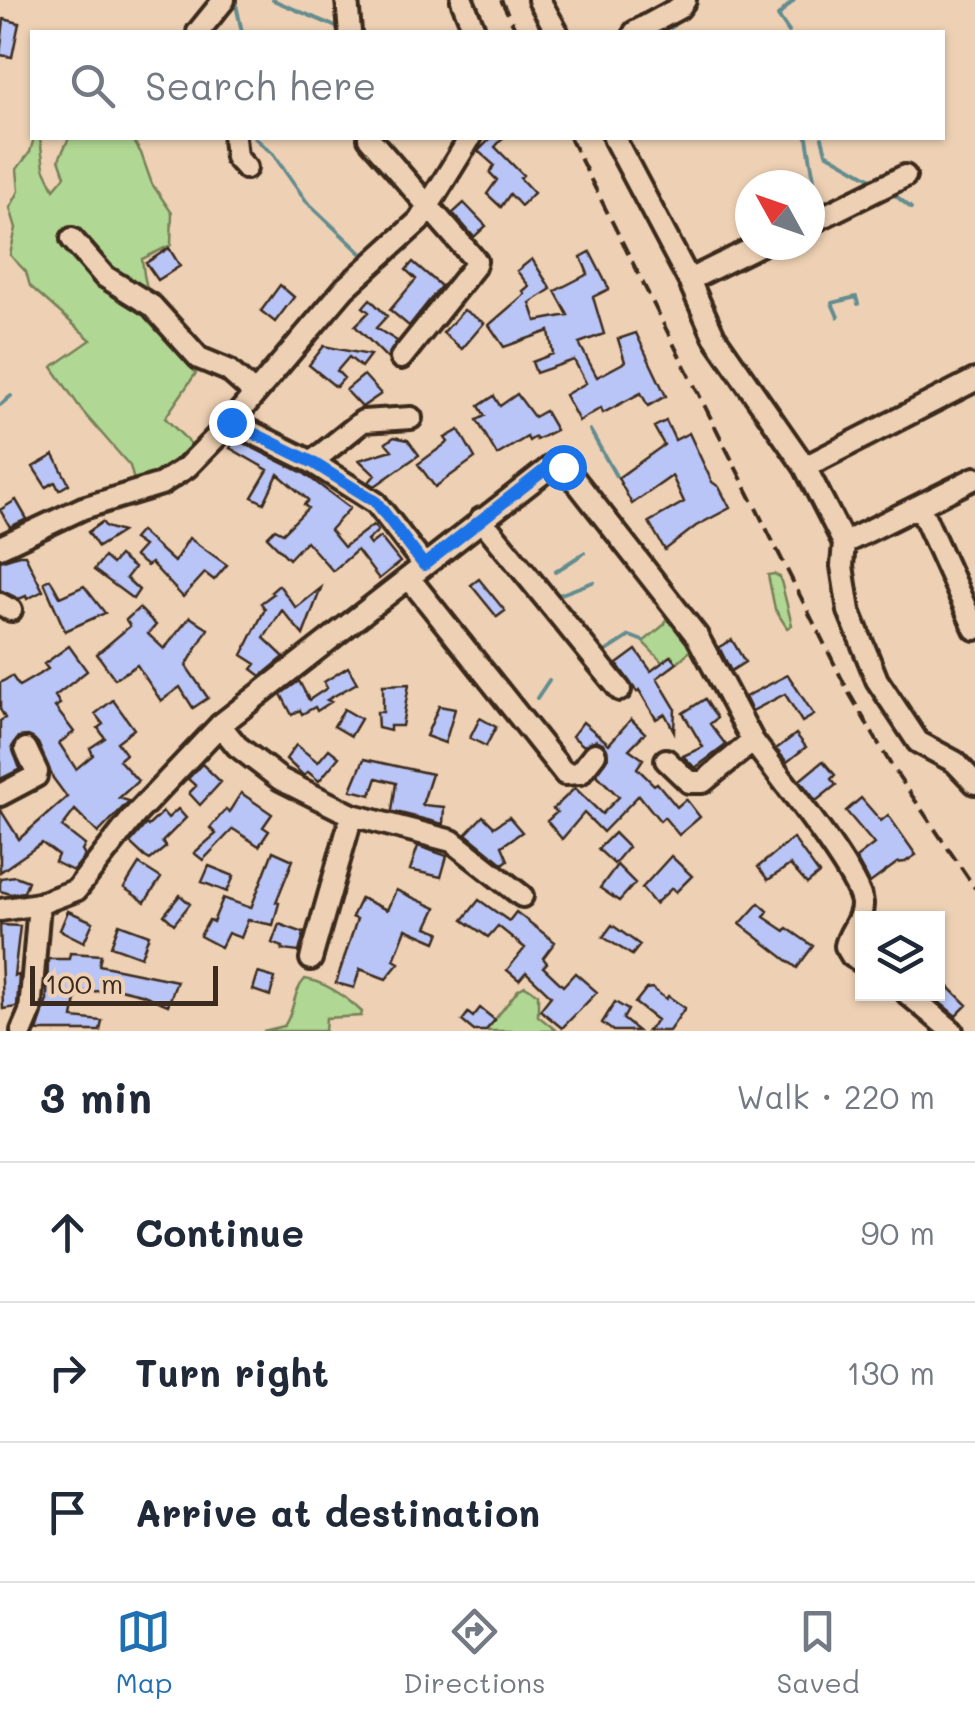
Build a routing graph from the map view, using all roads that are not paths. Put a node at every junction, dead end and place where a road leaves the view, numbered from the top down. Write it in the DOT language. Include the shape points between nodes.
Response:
graph roads {
  1 [pos="224,0"];
  2 [pos="347,0"];
  3 [pos="462,0"];
  4 [pos="685,0"];
  5 [pos="546,3"];
  6 [pos="200,30"];
  7 [pos="346,30"];
  8 [pos="474,30"];
  9 [pos="556,30"];
  10 [pos="638,30"];
  11 [pos="234,140"];
  12 [pos="370,140"];
  13 [pos="468,140"];
  14 [pos="615,140"];
  15 [pos="246,168"];
  16 [pos="905,176"];
  17 [pos="429,210"];
  18 [pos="825,215"];
  19 [pos="72,239"];
  20 [pos="735,257"];
  21 [pos="689,280"];
  22 [pos="401,358"];
  23 [pos="975,380"];
  24 [pos="254,393"];
  25 [pos="411,418"];
  26 [pos="231,422"];
  27 [pos="312,462"];
  28 [pos="804,467"];
  29 [pos="975,478"];
  30 [pos="920,506"];
  31 [pos="481,519"];
  32 [pos="844,542"];
  33 [pos="0,547"];
  34 [pos="416,572"];
  35 [pos="975,629"];
  36 [pos="620,690"];
  37 [pos="220,726"];
  38 [pos="753,741"];
  39 [pos="26,749"];
  40 [pos="595,754"];
  41 [pos="666,760"];
  42 [pos="975,783"];
  43 [pos="0,795"];
  44 [pos="352,815"];
  45 [pos="522,896"];
  46 [pos="38,904"];
  47 [pos="0,910"];
  48 [pos="861,911"];
  49 [pos="855,925"];
  50 [pos="855,958"];
  51 [pos="310,960"];
  52 [pos="916,1001"];
  53 [pos="22,1031"];
  54 [pos="952,1031"];
  1 -- 6 [label="street"];
  2 -- 7 [label="street"];
  3 -- 8 [label="street"];
  4 -- 10 [label="street"];
  5 -- 9 [label="street"];
  11 -- 15 [label="street"];
  12 -- 17 [label="street"];
  13 -- 17 [label="street"];
  14 -- 21 [label="street"];
  16 -- 18 [label="street"];
  17 -- 22 [label="street" via="476,264"];
  17 -- 24 [label="street" via="346,288"];
  19 -- 24 [label="street" via="104,276 152,306 199,358 228,370"];
  20 -- 21 [label="street"];
  21 -- 28 [label="street" via="714,336"];
  23 -- 28 [label="street"];
  24 -- 26 [label="street"];
  25 -- 27 [label="street" via="363,421"];
  26 -- 27 [label="street"];
  26 -- 33 [label="street" via="161,484 83,508"];
  27 -- 34 [label="street" via="382,507"];
  28 -- 32 [label="street"];
  29 -- 30 [label="street"];
  30 -- 32 [label="street"];
  30 -- 35 [label="street"];
  31 -- 34 [label="street"];
  31 -- 36 [label="street"];
  31 -- 38 [label="street" via="547,468 568,470 698,636"];
  32 -- 42 [label="street" via="849,611 877,680 918,742 955,762"];
  34 -- 37 [label="street"];
  34 -- 40 [label="street" via="565,774 580,773"];
  37 -- 44 [label="street" via="261,767"];
  37 -- 46 [label="street" via="134,816 76,890"];
  38 -- 41 [label="street" via="703,782 689,782"];
  38 -- 48 [label="street" via="841,861 859,891"];
  39 -- 43 [label="street" via="36,776"];
  44 -- 45 [label="street" via="452,841"];
  44 -- 51 [label="street"];
  46 -- 47 [label="street"];
  46 -- 53 [label="street" via="30,1012"];
  49 -- 50 [label="street" via="846,946"];
  52 -- 54 [label="street"];
}
